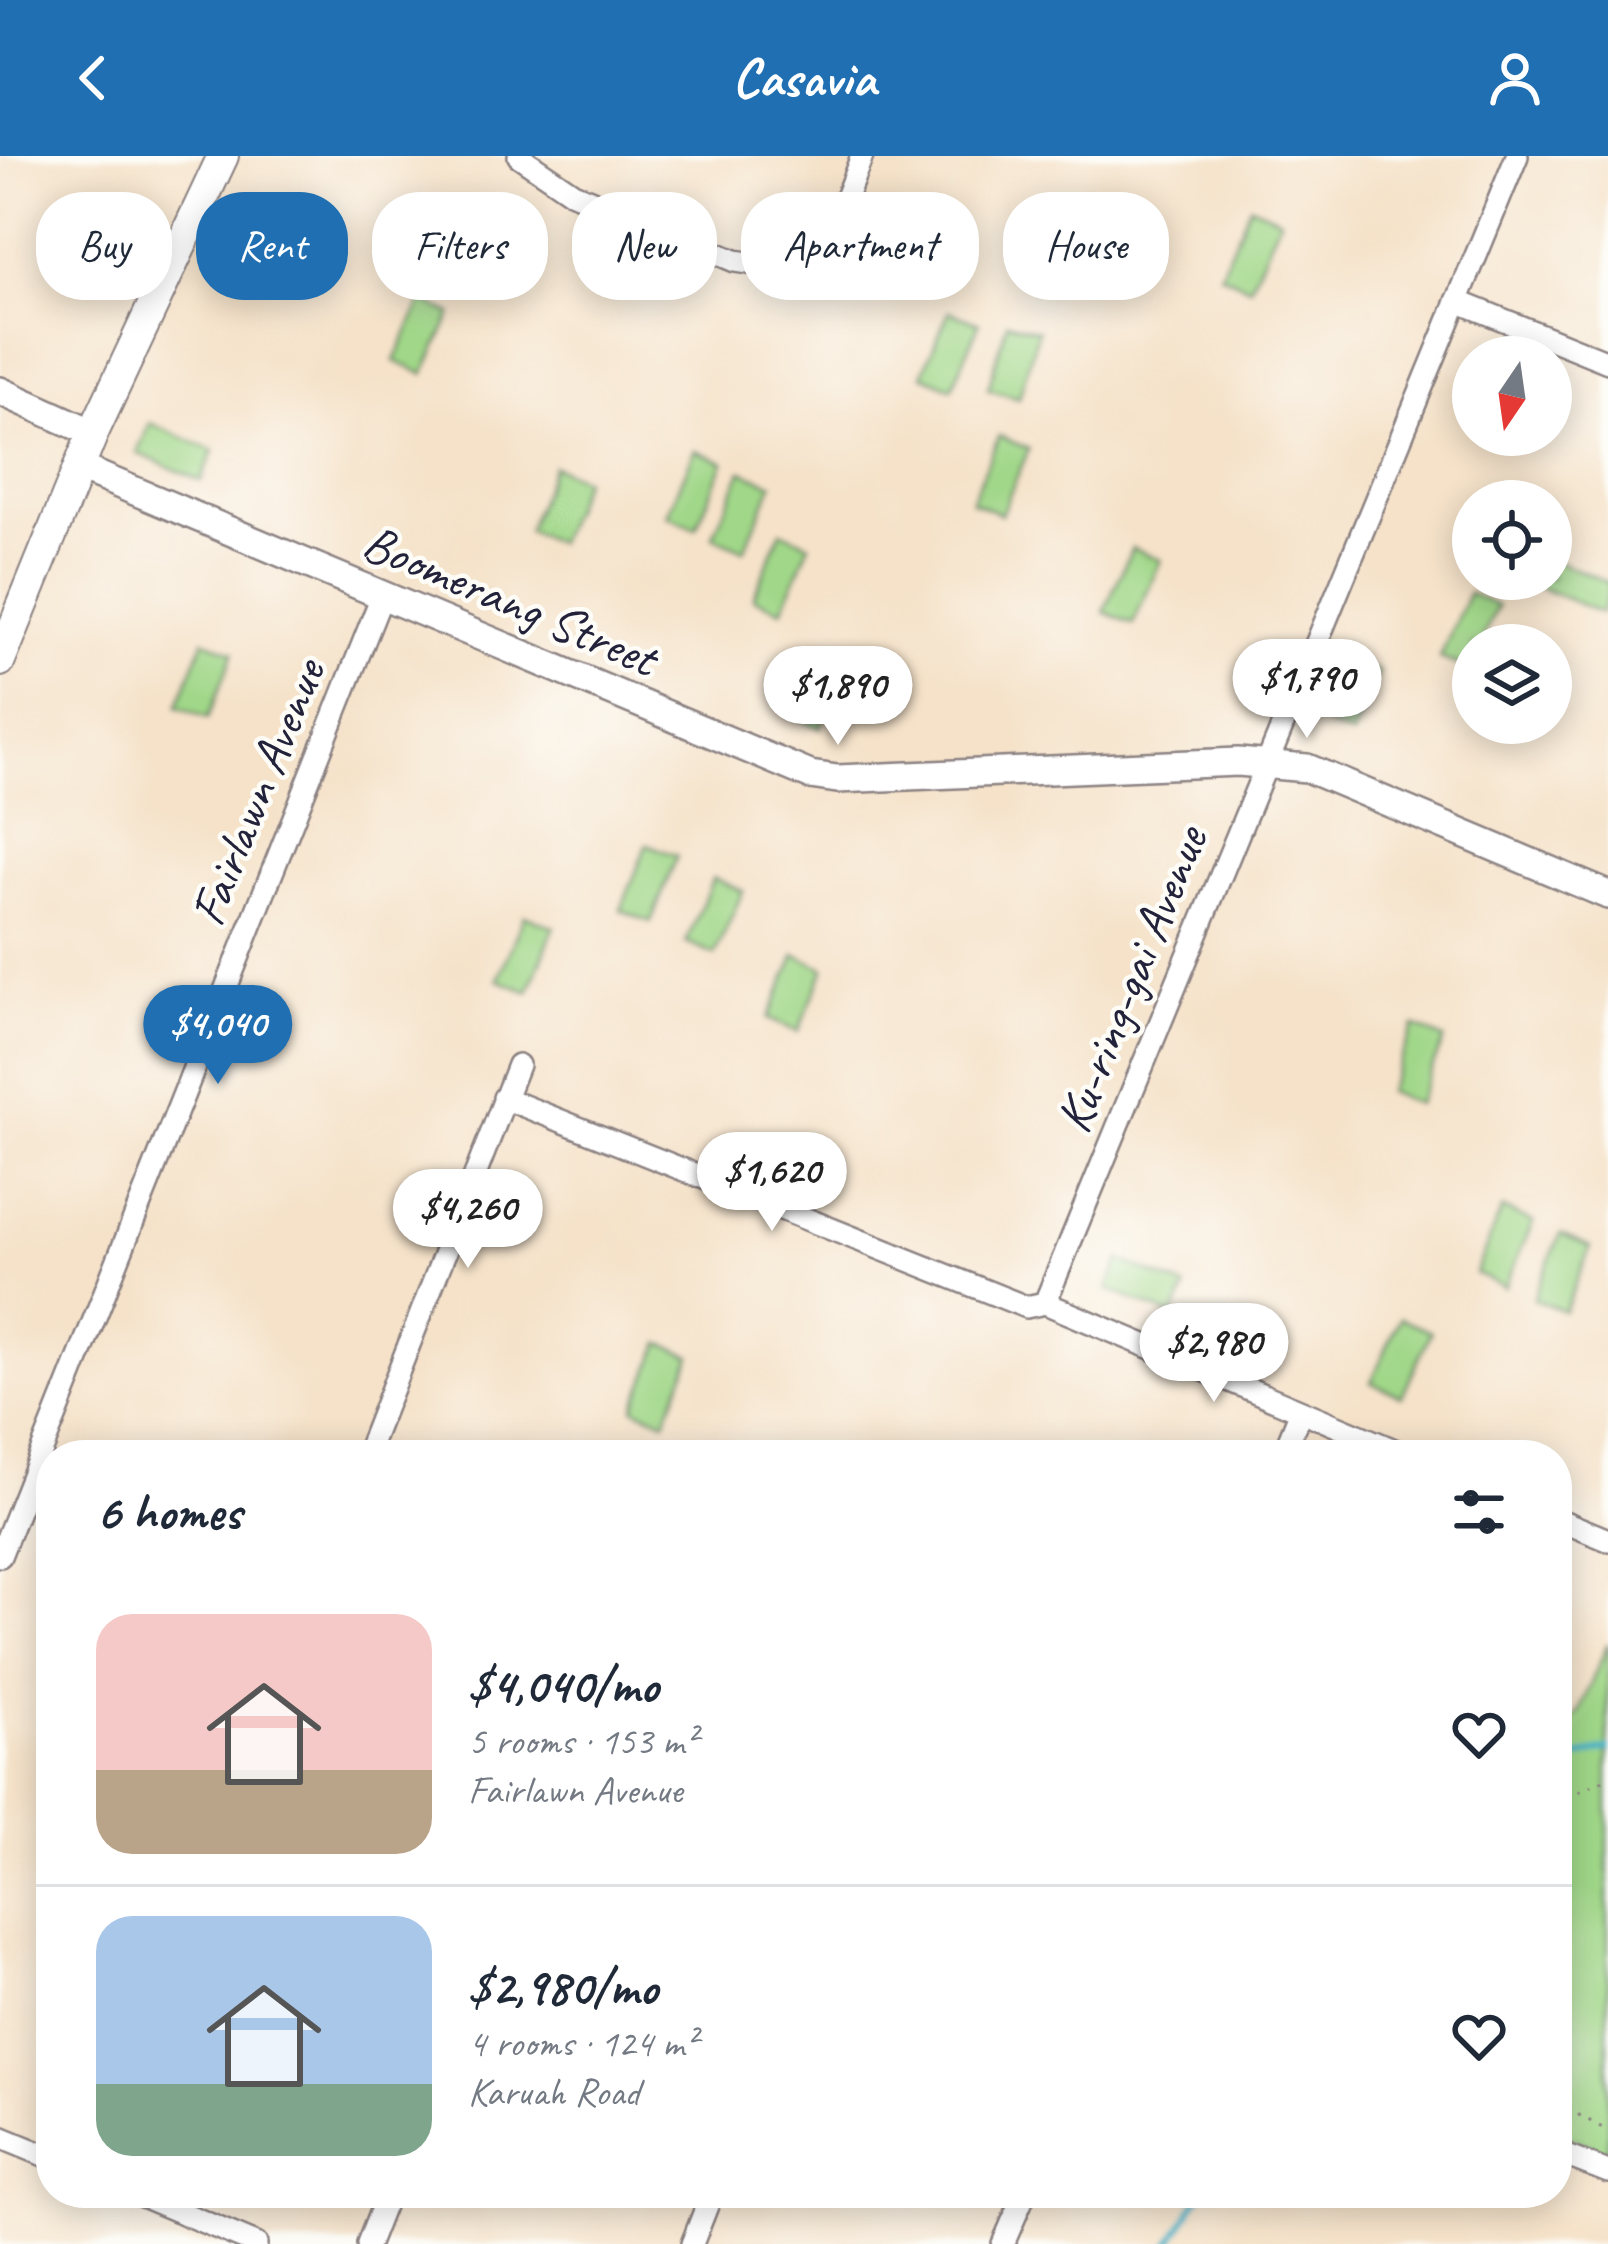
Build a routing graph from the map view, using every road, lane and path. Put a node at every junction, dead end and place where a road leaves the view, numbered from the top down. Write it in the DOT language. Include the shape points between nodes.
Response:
graph roads {
  1 [pos="223,156"];
  2 [pos="519,156"];
  3 [pos="862,156"];
  4 [pos="1517,156"];
  5 [pos="1457,301"];
  6 [pos="1608,362"];
  7 [pos="0,391"];
  8 [pos="93,433"];
  9 [pos="78,467"];
  10 [pos="382,596"];
  11 [pos="0,662"];
  12 [pos="1267,763"];
  13 [pos="1608,895"];
  14 [pos="518,1065"];
  15 [pos="504,1098"];
  16 [pos="1045,1303"];
  17 [pos="1301,1411"];
  18 [pos="53,1440"];
  19 [pos="372,1440"];
  20 [pos="1289,1440"];
  21 [pos="1370,1440"];
  22 [pos="36,1479"];
  23 [pos="1572,1525"];
  24 [pos="1608,1540"];
  25 [pos="0,1556"];
  26 [pos="1608,1778"];
  27 [pos="1572,1795"];
  28 [pos="1572,2111"];
  29 [pos="1608,2131"];
  30 [pos="0,2137"];
  31 [pos="36,2152"];
  32 [pos="1572,2158"];
  33 [pos="1608,2172"];
  34 [pos="170,2208"];
  35 [pos="382,2208"];
  36 [pos="706,2208"];
  37 [pos="1019,2208"];
  38 [pos="256,2244"];
  39 [pos="368,2244"];
  40 [pos="692,2244"];
  41 [pos="1003,2244"];
  1 -- 8 [label="main road"];
  2 -- 3 [label="street" via="573,193 734,261 768,266 799,259 821,238"];
  4 -- 5 [label="street, Ku-ring-gai Avenue"];
  5 -- 6 [label="street"];
  5 -- 12 [label="street, Ku-ring-gai Avenue"];
  7 -- 8 [label="street"];
  8 -- 9 [label="main road"];
  9 -- 10 [label="street, Boomerang Street"];
  9 -- 11 [label="main road"];
  10 -- 12 [label="street, Boomerang Street" via="810,775"];
  10 -- 18 [label="street, Fairlawn Avenue"];
  12 -- 13 [label="street, Boomerang Street" via="1307,768"];
  12 -- 16 [label="street, Ku-ring-gai Avenue"];
  14 -- 15 [label="street"];
  15 -- 16 [label="street" via="1026,1307"];
  15 -- 19 [label="street"];
  16 -- 17 [label="street"];
  17 -- 20 [label="street"];
  17 -- 21 [label="street"];
  22 -- 25 [label="street, Fairlawn Avenue"];
  23 -- 24 [label="street"];
  26 -- 27 [label="path"];
  28 -- 29 [label="path"];
  30 -- 31 [label="street"];
  32 -- 33 [label="street"];
  34 -- 38 [label="street"];
  35 -- 39 [label="street"];
  36 -- 40 [label="street"];
  37 -- 41 [label="street"];
}
